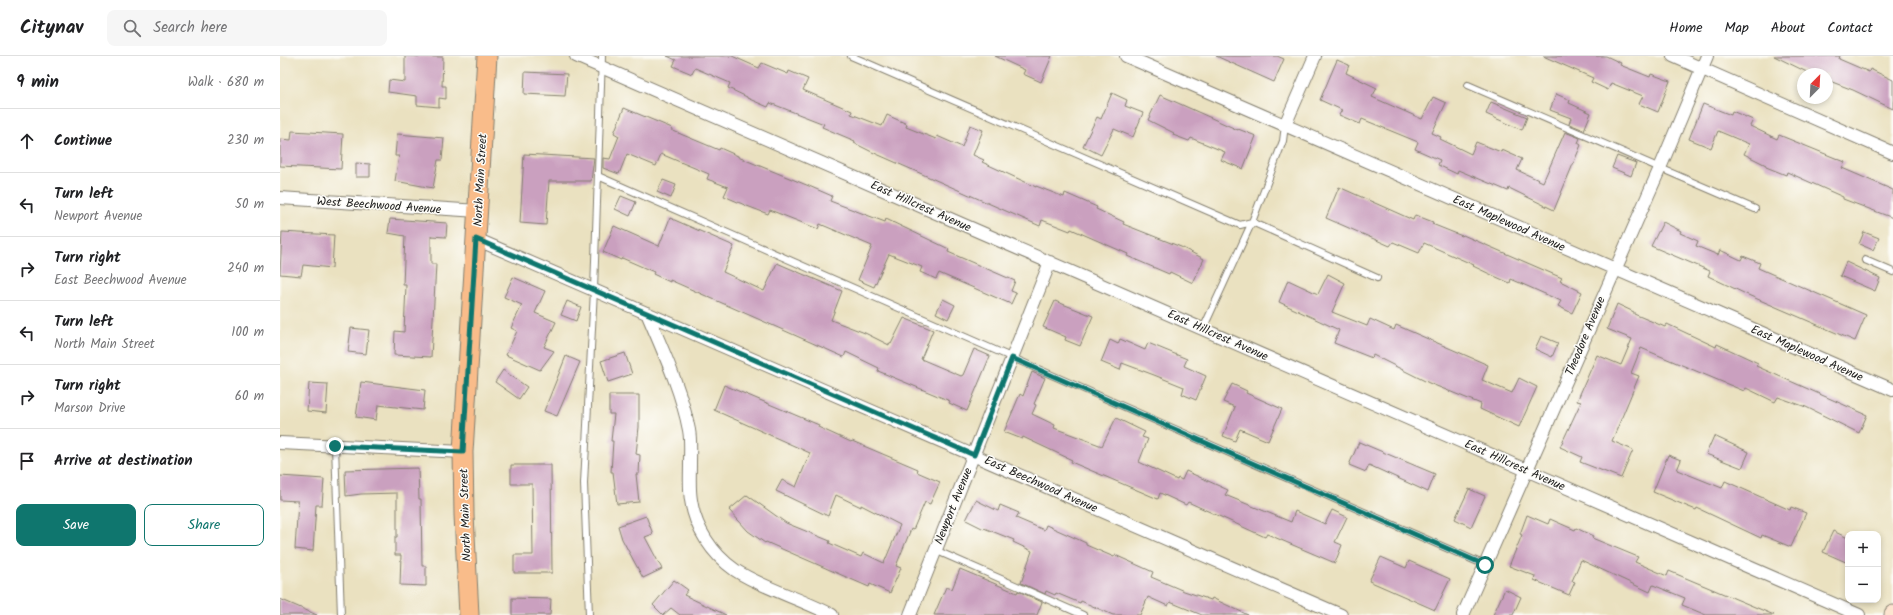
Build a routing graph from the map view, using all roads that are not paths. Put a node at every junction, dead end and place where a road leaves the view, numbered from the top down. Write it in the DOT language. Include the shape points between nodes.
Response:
graph roads {
  1 [pos="487,56"];
  2 [pos="576,56"];
  3 [pos="851,56"];
  4 [pos="1126,56"];
  5 [pos="1315,56"];
  6 [pos="1673,56"];
  7 [pos="1707,56"];
  8 [pos="602,62"];
  9 [pos="1702,68"];
  10 [pos="1468,84"];
  11 [pos="1285,125"];
  12 [pos="1893,153"];
  13 [pos="1660,168"];
  14 [pos="598,176"];
  15 [pos="280,198"];
  16 [pos="1755,209"];
  17 [pos="478,211"];
  18 [pos="1252,222"];
  19 [pos="476,239"];
  20 [pos="1864,260"];
  21 [pos="1050,262"];
  22 [pos="1614,269"];
  23 [pos="1893,272"];
  24 [pos="1377,278"];
  25 [pos="594,290"];
  26 [pos="647,313"];
  27 [pos="1203,329"];
  28 [pos="1012,358"];
  29 [pos="1893,390"];
  30 [pos="280,443"];
  31 [pos="335,446"];
  32 [pos="463,452"];
  33 [pos="974,455"];
  34 [pos="1527,470"];
  35 [pos="935,550"];
  36 [pos="1485,565"];
  37 [pos="341,615"];
  38 [pos="469,615"];
  39 [pos="590,615"];
  40 [pos="832,615"];
  41 [pos="910,615"];
  42 [pos="1083,615"];
  43 [pos="1341,615"];
  44 [pos="1463,615"];
  45 [pos="1859,615"];
  1 -- 17 [label="main road, North Main Street"];
  2 -- 8 [label="street, East Hillcrest Avenue"];
  3 -- 18 [label="lane" via="1240,225"];
  4 -- 11 [label="street, East Maplewood Avenue"];
  5 -- 11 [label="street"];
  6 -- 9 [label="street"];
  7 -- 9 [label="street, Theodore Avenue"];
  8 -- 14 [label="lane"];
  8 -- 21 [label="street, East Hillcrest Avenue"];
  9 -- 12 [label="street"];
  9 -- 13 [label="street, Theodore Avenue"];
  10 -- 13 [label="lane"];
  11 -- 18 [label="lane" via="1283,140"];
  11 -- 22 [label="street, East Maplewood Avenue"];
  13 -- 16 [label="lane"];
  13 -- 22 [label="street, Theodore Avenue"];
  14 -- 25 [label="lane"];
  14 -- 28 [label="lane"];
  15 -- 17 [label="street, West Beechwood Avenue"];
  17 -- 19 [label="main road, North Main Street"];
  18 -- 24 [label="lane"];
  18 -- 27 [label="lane"];
  19 -- 25 [label="street, East Beechwood Avenue"];
  19 -- 32 [label="main road, North Main Street"];
  20 -- 23 [label="lane"];
  21 -- 27 [label="street, East Hillcrest Avenue"];
  21 -- 28 [label="street, Newport Avenue"];
  22 -- 29 [label="street, East Maplewood Avenue"];
  22 -- 34 [label="street, Theodore Avenue"];
  25 -- 26 [label="street, East Beechwood Avenue"];
  25 -- 39 [label="lane" via="584,483"];
  26 -- 33 [label="street, East Beechwood Avenue"];
  26 -- 40 [label="street" via="681,399 689,432 691,499 699,527 707,541 735,570"];
  27 -- 34 [label="street, East Hillcrest Avenue"];
  28 -- 33 [label="street, Newport Avenue"];
  28 -- 36 [label="lane"];
  30 -- 31 [label="street"];
  31 -- 32 [label="street"];
  31 -- 37 [label="lane"];
  32 -- 38 [label="main road, North Main Street"];
  33 -- 35 [label="street, Newport Avenue"];
  33 -- 43 [label="street, East Beechwood Avenue"];
  34 -- 36 [label="street, Theodore Avenue"];
  34 -- 45 [label="street, East Hillcrest Avenue"];
  35 -- 41 [label="street, Newport Avenue"];
  35 -- 42 [label="lane"];
  36 -- 44 [label="street, Theodore Avenue"];
}
